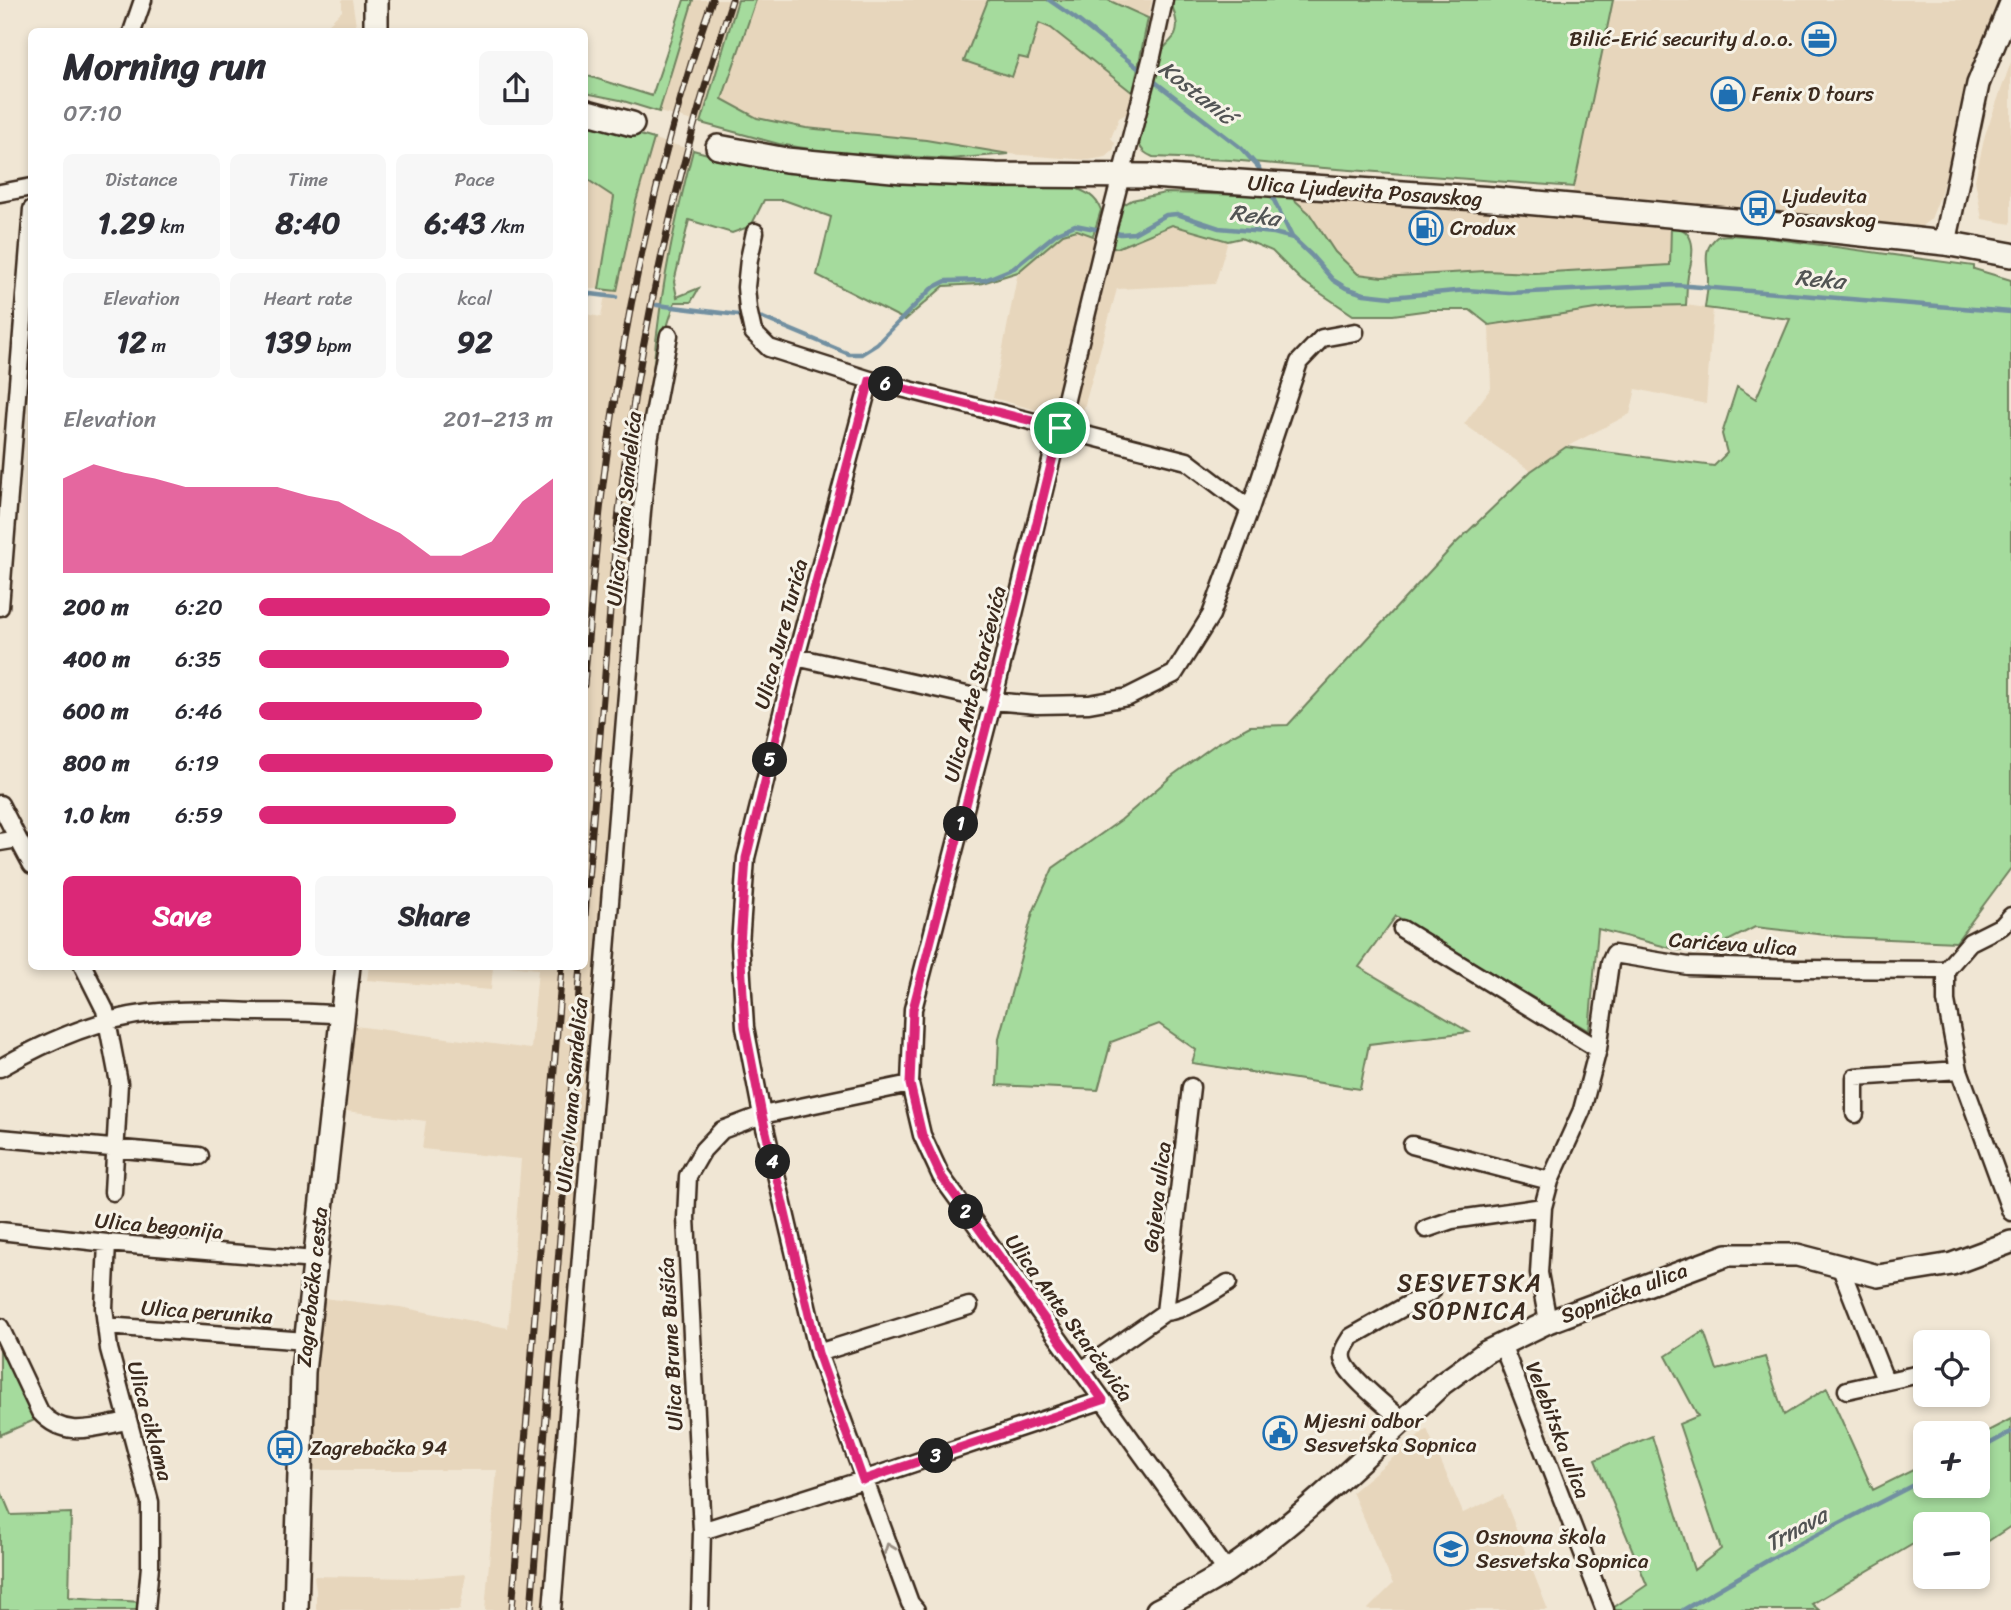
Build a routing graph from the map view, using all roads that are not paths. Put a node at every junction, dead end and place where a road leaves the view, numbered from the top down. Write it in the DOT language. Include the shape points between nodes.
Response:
graph roads {
  1 [pos="143,0"];
  2 [pos="1164,0"];
  3 [pos="2011,3"];
  4 [pos="133,28"];
  5 [pos="588,112"];
  6 [pos="632,124"];
  7 [pos="718,147"];
  8 [pos="1121,175"];
  9 [pos="28,188"];
  10 [pos="0,193"];
  11 [pos="755,232"];
  12 [pos="1945,243"];
  13 [pos="2011,255"];
  14 [pos="28,259"];
  15 [pos="1355,332"];
  16 [pos="669,335"];
  17 [pos="870,380"];
  18 [pos="1060,428"];
  19 [pos="1250,509"];
  20 [pos="0,607"];
  21 [pos="796,657"];
  22 [pos="993,701"];
  23 [pos="0,804"];
  24 [pos="18,839"];
  25 [pos="0,842"];
  26 [pos="28,857"];
  27 [pos="2011,916"];
  28 [pos="1402,929"];
  29 [pos="85,970"];
  30 [pos="348,970"];
  31 [pos="1946,970"];
  32 [pos="343,1015"];
  33 [pos="108,1022"];
  34 [pos="1598,1049"];
  35 [pos="0,1068"];
  36 [pos="1959,1070"];
  37 [pos="910,1084"];
  38 [pos="1191,1087"];
  39 [pos="1855,1114"];
  40 [pos="762,1115"];
  41 [pos="0,1138"];
  42 [pos="1412,1145"];
  43 [pos="117,1148"];
  44 [pos="200,1156"];
  45 [pos="1550,1181"];
  46 [pos="113,1192"];
  47 [pos="1543,1207"];
  48 [pos="2011,1212"];
  49 [pos="1426,1229"];
  50 [pos="0,1231"];
  51 [pos="2011,1242"];
  52 [pos="107,1243"];
  53 [pos="315,1260"];
  54 [pos="1840,1266"];
  55 [pos="1228,1283"];
  56 [pos="1432,1291"];
  57 [pos="969,1306"];
  58 [pos="1165,1312"];
  59 [pos="1548,1322"];
  60 [pos="106,1326"];
  61 [pos="0,1327"];
  62 [pos="306,1341"];
  63 [pos="1502,1344"];
  64 [pos="818,1353"];
  65 [pos="1082,1370"];
  66 [pos="1913,1375"];
  67 [pos="1885,1380"];
  68 [pos="1847,1390"];
  69 [pos="1103,1400"];
  70 [pos="127,1421"];
  71 [pos="1403,1421"];
  72 [pos="863,1480"];
  73 [pos="702,1531"];
  74 [pos="1227,1572"];
  75 [pos="146,1610"];
  76 [pos="296,1610"];
  77 [pos="552,1610"];
  78 [pos="700,1610"];
  79 [pos="916,1610"];
  80 [pos="1157,1610"];
  81 [pos="1605,1610"];
  1 -- 4 [label="street"];
  2 -- 8 [label="street, Ulica Ante Starčevića"];
  3 -- 12 [label="street" via="1978,84"];
  5 -- 6 [label="main road"];
  7 -- 8 [label="main road, Ulica Ljudevita Posavskog" via="786,160 903,171"];
  8 -- 12 [label="main road, Ulica Ljudevita Posavskog" via="1492,199"];
  8 -- 18 [label="street, Ulica Ante Starčevića"];
  9 -- 10 [label="street"];
  11 -- 17 [label="street" via="746,286 752,332 769,348"];
  12 -- 13 [label="main road, Ulica Ljudevita Posavskog"];
  14 -- 20 [label="street"];
  15 -- 19 [label="street" via="1322,338 1300,362"];
  16 -- 77 [label="street, Ulica Ivana Sandelića" via="649,441 642,511"];
  17 -- 18 [label="street"];
  17 -- 21 [label="street, Ulica Jure Turića"];
  18 -- 19 [label="street" via="1187,461"];
  18 -- 22 [label="street, Ulica Ante Starčevića"];
  19 -- 22 [label="street" via="1211,615 1174,674 1128,697 1089,704"];
  21 -- 22 [label="street"];
  21 -- 40 [label="street, Ulica Jure Turića" via="746,858 740,944 745,1027"];
  22 -- 37 [label="street, Ulica Ante Starčevića" via="913,1009"];
  23 -- 24 [label="street"];
  24 -- 25 [label="street"];
  24 -- 26 [label="street"];
  27 -- 31 [label="street" via="2002,926 1970,942"];
  28 -- 34 [label="street"];
  29 -- 33 [label="street"];
  30 -- 32 [label="main road, Zagrebačka cesta"];
  31 -- 34 [label="street, Carićeva ulica" via="1688,966 1614,954"];
  31 -- 36 [label="street" via="1946,1001"];
  32 -- 33 [label="street" via="177,1011"];
  32 -- 53 [label="main road, Zagrebačka cesta"];
  33 -- 35 [label="street" via="33,1049"];
  33 -- 43 [label="street" via="119,1083"];
  34 -- 45 [label="street, Carićeva ulica" via="1582,1110"];
  36 -- 39 [label="street" via="1856,1077"];
  36 -- 48 [label="street"];
  37 -- 40 [label="street, Ulica Brune Bušića"];
  37 -- 65 [label="street, Ulica Ante Starčevića" via="922,1135 941,1176"];
  38 -- 58 [label="street, Gajeva ulica"];
  40 -- 64 [label="street, Ulica Jure Turića"];
  40 -- 73 [label="street, Ulica Brune Bušića" via="722,1130 688,1176 686,1218"];
  41 -- 43 [label="street"];
  42 -- 45 [label="street"];
  43 -- 44 [label="street"];
  43 -- 46 [label="street"];
  45 -- 47 [label="street, Carićeva ulica"];
  47 -- 49 [label="street" via="1452,1220"];
  47 -- 59 [label="street, Carićeva ulica" via="1539,1273"];
  50 -- 52 [label="street, Ulica begonija"];
  51 -- 54 [label="street, Sopnička ulica" via="1952,1264 1878,1276"];
  52 -- 53 [label="street, Ulica begonija"];
  52 -- 60 [label="street, Ulica ciklama"];
  53 -- 62 [label="main road, Zagrebačka cesta"];
  54 -- 59 [label="street, Sopnička ulica" via="1797,1255 1727,1255"];
  54 -- 67 [label="street"];
  55 -- 58 [label="street" via="1176,1311"];
  56 -- 71 [label="street" via="1351,1337 1343,1348 1344,1362 1353,1376"];
  57 -- 64 [label="street"];
  58 -- 65 [label="street"];
  59 -- 63 [label="street, Sopnička ulica"];
  60 -- 62 [label="street, Ulica perunika"];
  60 -- 70 [label="street, Ulica ciklama"];
  61 -- 70 [label="street" via="48,1421 70,1430"];
  62 -- 76 [label="main road, Zagrebačka cesta"];
  63 -- 71 [label="street, Sopnička ulica" via="1465,1366"];
  63 -- 81 [label="street, Velebitska ulica"];
  64 -- 72 [label="street, Ulica Jure Turića"];
  65 -- 69 [label="street, Ulica Ante Starčevića"];
  66 -- 67 [label="street"];
  67 -- 68 [label="street"];
  69 -- 72 [label="street"];
  69 -- 74 [label="street, Ulica Ante Starčevića"];
  70 -- 75 [label="street, Ulica ciklama" via="150,1502"];
  71 -- 74 [label="street, Sopnička ulica"];
  72 -- 73 [label="street"];
  79 -- 72 [label="street, Ulica Jure Turića, one-way"];
  73 -- 78 [label="street, Ulica Brune Bušića"];
  74 -- 80 [label="street, Sopnička ulica"];
}
